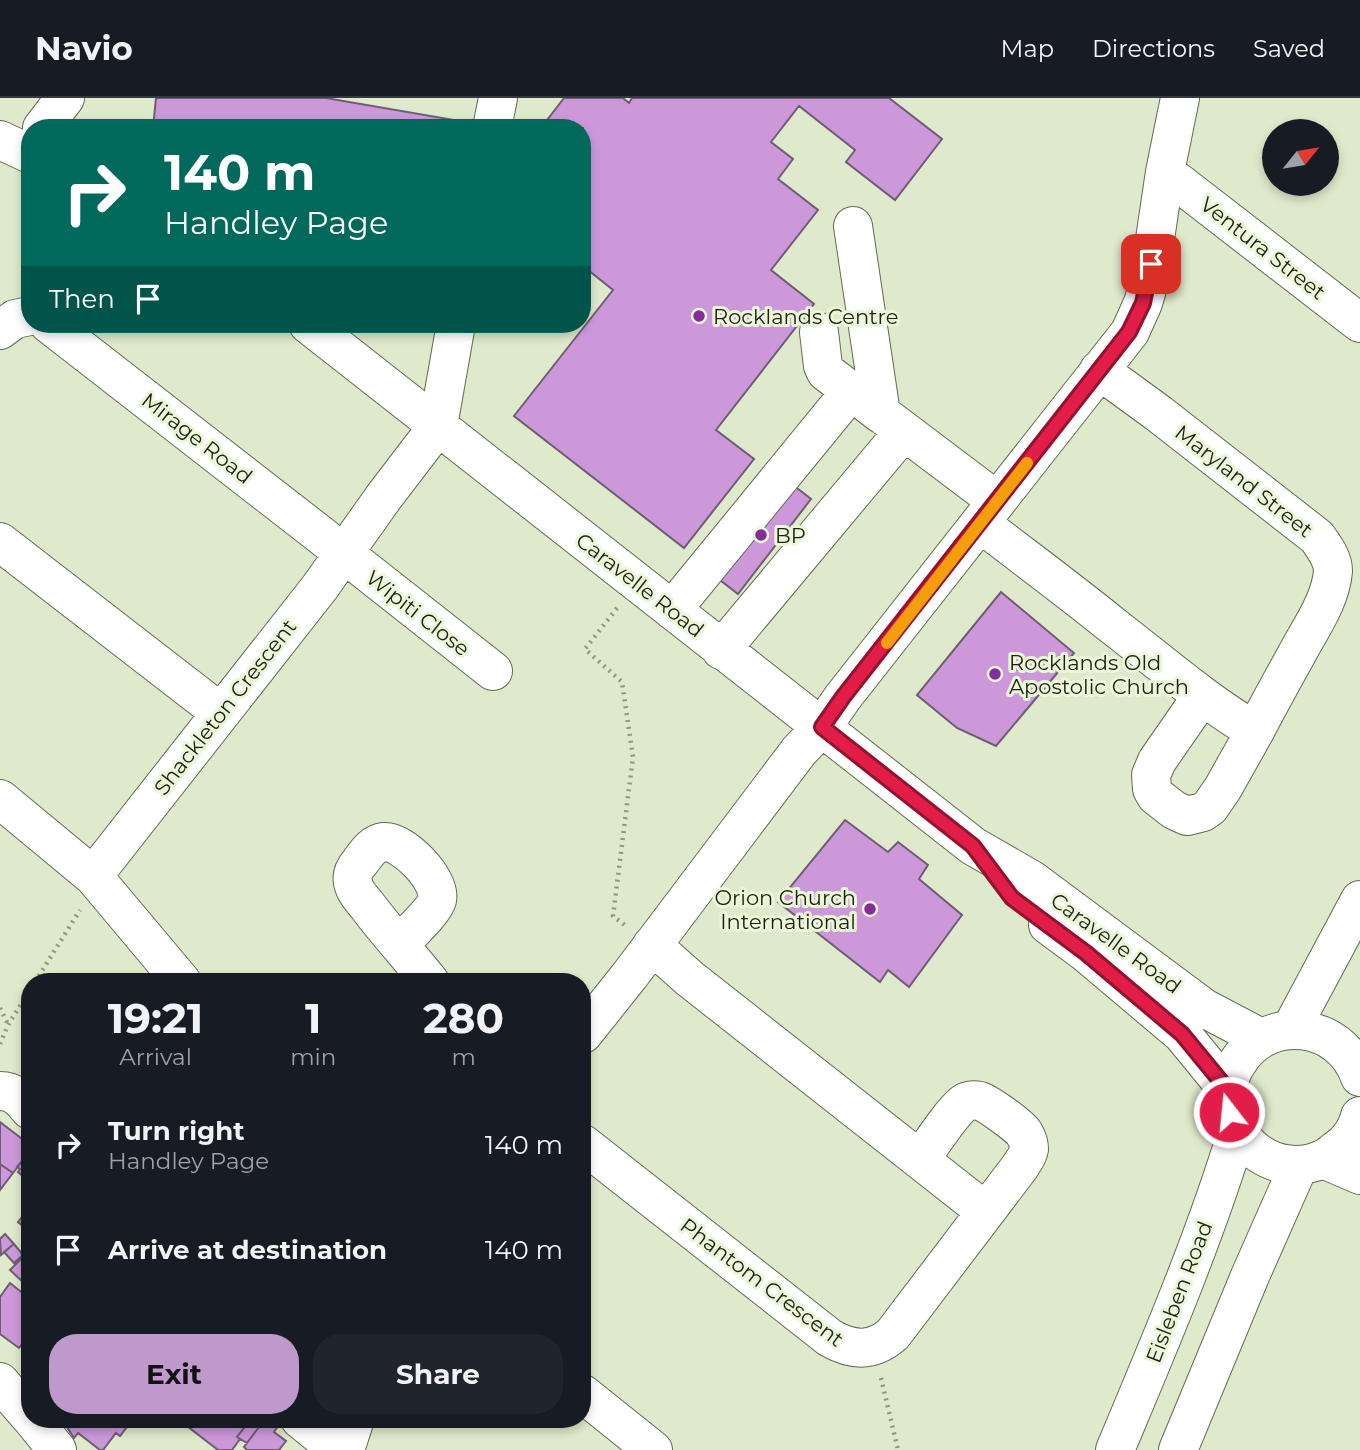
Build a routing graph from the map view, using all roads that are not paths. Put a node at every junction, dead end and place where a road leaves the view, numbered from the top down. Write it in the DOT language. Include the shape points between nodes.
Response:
graph roads {
  1 [pos="65,98"];
  2 [pos="498,98"];
  3 [pos="1180,98"];
  4 [pos="46,119"];
  5 [pos="494,119"];
  6 [pos="1165,172"];
  7 [pos="853,226"];
  8 [pos="21,318"];
  9 [pos="1360,323"];
  10 [pos="0,330"];
  11 [pos="820,332"];
  12 [pos="61,333"];
  13 [pos="319,333"];
  14 [pos="454,333"];
  15 [pos="1099,370"];
  16 [pos="851,391"];
  17 [pos="892,423"];
  18 [pos="438,426"];
  19 [pos="989,512"];
  20 [pos="0,542"];
  21 [pos="343,554"];
  22 [pos="672,610"];
  23 [pos="721,650"];
  24 [pos="493,671"];
  25 [pos="1202,696"];
  26 [pos="220,713"];
  27 [pos="822,727"];
  28 [pos="1255,731"];
  29 [pos="0,799"];
  30 [pos="973,846"];
  31 [pos="96,880"];
  32 [pos="1360,900"];
  33 [pos="642,938"];
  34 [pos="399,945"];
  35 [pos="174,973"];
  36 [pos="422,973"];
  37 [pos="591,1021"];
  38 [pos="1276,1033"];
  39 [pos="1359,1067"];
  40 [pos="1228,1090"];
  41 [pos="0,1091"];
  42 [pos="21,1099"];
  43 [pos="1360,1116"];
  44 [pos="1237,1132"];
  45 [pos="591,1150"];
  46 [pos="920,1160"];
  47 [pos="1311,1162"];
  48 [pos="1360,1175"];
  49 [pos="985,1211"];
  50 [pos="0,1381"];
  51 [pos="591,1400"];
  52 [pos="21,1406"];
  53 [pos="39,1428"];
  54 [pos="311,1428"];
  55 [pos="352,1428"];
  56 [pos="57,1450"];
  57 [pos="338,1450"];
  58 [pos="345,1450"];
  59 [pos="653,1450"];
  60 [pos="1115,1450"];
  61 [pos="1178,1450"];
  1 -- 4 [label="street"];
  2 -- 5 [label="street"];
  3 -- 6 [label="street"];
  6 -- 9 [label="street, Ventura Street"];
  6 -- 15 [label="street" via="1143,303 1129,332"];
  7 -- 17 [label="street"];
  8 -- 10 [label="street"];
  11 -- 16 [label="street" via="823,366"];
  12 -- 21 [label="street, Mirage Road"];
  13 -- 18 [label="street, Caravelle Road"];
  14 -- 18 [label="street"];
  15 -- 19 [label="street"];
  15 -- 28 [label="street, Maryland Street" via="1317,537 1332,563 1329,591 1319,613"];
  16 -- 17 [label="street"];
  16 -- 22 [label="street"];
  17 -- 19 [label="street"];
  17 -- 23 [label="street"];
  18 -- 21 [label="street, Shackleton Crescent"];
  18 -- 22 [label="street, Caravelle Road"];
  19 -- 25 [label="street" via="1077,596"];
  19 -- 27 [label="street"];
  20 -- 26 [label="street"];
  21 -- 24 [label="street, Wipiti Close"];
  21 -- 26 [label="street, Shackleton Crescent"];
  22 -- 23 [label="street, Caravelle Road"];
  23 -- 27 [label="street, Caravelle Road"];
  25 -- 28 [label="street"];
  25 -- 28 [label="street, Maryland Street" via="1151,775 1156,796 1174,810 1187,816 1210,807"];
  26 -- 31 [label="street, Shackleton Crescent"];
  27 -- 30 [label="street, Caravelle Road"];
  27 -- 33 [label="street"];
  29 -- 31 [label="street"];
  30 -- 38 [label="street, Caravelle Road" via="1032,880 1205,1008"];
  30 -- 40 [label="street, Caravelle Road" via="1012,898 1182,1034"];
  31 -- 35 [label="street"];
  32 -- 38 [label="street"];
  33 -- 37 [label="street"];
  33 -- 46 [label="street"];
  34 -- 36 [label="street"];
  38 -- 39 [label="street, Caravelle Road" via="1317,1032 1340,1046"];
  38 -- 40 [label="street" via="1244,1051"];
  40 -- 44 [label="street" via="1229,1112"];
  41 -- 42 [label="street"];
  43 -- 47 [label="street" via="1344,1145"];
  44 -- 47 [label="street" via="1263,1157 1280,1163"];
  44 -- 60 [label="street, Eisleben Road" via="1212,1208"];
  45 -- 49 [label="street, Phantom Crescent" via="830,1338 850,1347 873,1346 893,1334"];
  46 -- 49 [label="street"];
  46 -- 49 [label="street, Phantom Crescent" via="965,1102 979,1101 1019,1128 1028,1141 1027,1155"];
  47 -- 48 [label="street"];
  47 -- 61 [label="street" via="1250,1276"];
  50 -- 52 [label="street"];
  51 -- 59 [label="street"];
  53 -- 56 [label="street"];
  54 -- 57 [label="street"];
  55 -- 58 [label="street"];
}
